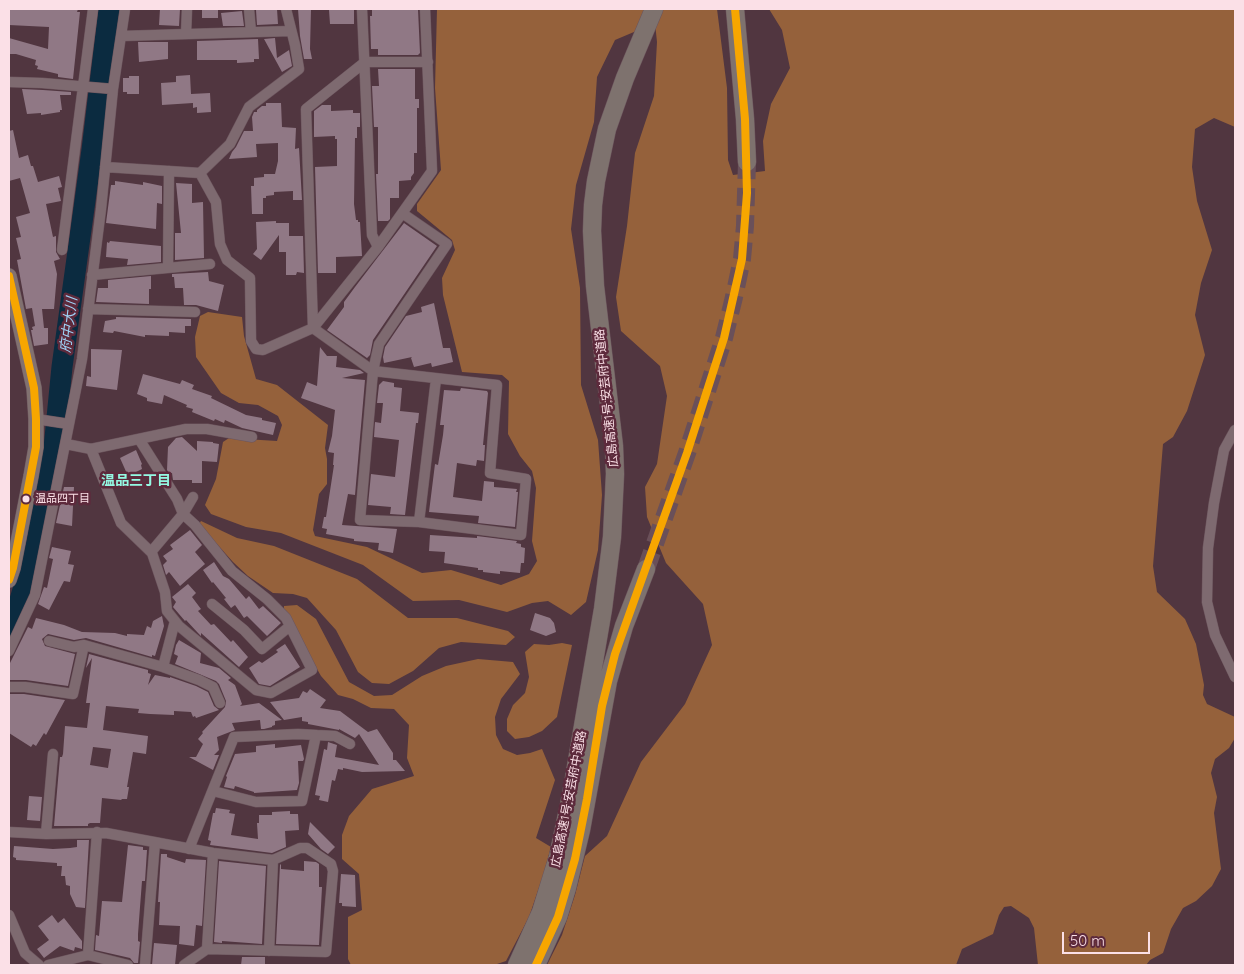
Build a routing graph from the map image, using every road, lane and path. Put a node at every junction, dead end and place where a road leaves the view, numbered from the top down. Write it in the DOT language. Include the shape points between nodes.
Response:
graph roads {
  1 [pos="93,9"];
  2 [pos="125,9"];
  3 [pos="187,9"];
  4 [pos="249,9"];
  5 [pos="286,9"];
  6 [pos="362,9"];
  7 [pos="425,9"];
  8 [pos="654,9"];
  9 [pos="735,9"];
  10 [pos="291,31"];
  11 [pos="251,32"];
  12 [pos="186,34"];
  13 [pos="121,36"];
  14 [pos="365,62"];
  15 [pos="428,62"];
  16 [pos="9,82"];
  17 [pos="82,87"];
  18 [pos="113,89"];
  19 [pos="747,162"];
  20 [pos="105,167"];
  21 [pos="169,171"];
  22 [pos="200,173"];
  23 [pos="402,213"];
  24 [pos="378,247"];
  25 [pos="62,250"];
  26 [pos="210,264"];
  27 [pos="168,267"];
  28 [pos="92,275"];
  29 [pos="9,276"];
  30 [pos="88,309"];
  31 [pos="195,312"];
  32 [pos="314,328"];
  33 [pos="373,372"];
  34 [pos="436,379"];
  35 [pos="36,419"];
  36 [pos="70,424"];
  37 [pos="1235,430"];
  38 [pos="252,437"];
  39 [pos="139,439"];
  40 [pos="66,444"];
  41 [pos="91,449"];
  42 [pos="194,497"];
  43 [pos="183,514"];
  44 [pos="419,522"];
  45 [pos="14,542"];
  46 [pos="150,552"];
  47 [pos="646,569"];
  48 [pos="9,580"];
  49 [pos="212,604"];
  50 [pos="174,621"];
  51 [pos="290,626"];
  52 [pos="49,641"];
  53 [pos="84,646"];
  54 [pos="9,651"];
  55 [pos="163,667"];
  56 [pos="1235,677"];
  57 [pos="9,686"];
  58 [pos="220,703"];
  59 [pos="316,735"];
  60 [pos="350,744"];
  61 [pos="53,754"];
  62 [pos="213,791"];
  63 [pos="573,829"];
  64 [pos="9,832"];
  65 [pos="97,832"];
  66 [pos="46,834"];
  67 [pos="155,842"];
  68 [pos="190,849"];
  69 [pos="213,852"];
  70 [pos="273,860"];
  71 [pos="9,915"];
  72 [pos="207,949"];
  73 [pos="269,951"];
  74 [pos="88,955"];
  75 [pos="40,965"];
  76 [pos="48,965"];
  77 [pos="128,965"];
  78 [pos="145,965"];
  79 [pos="184,965"];
  80 [pos="516,965"];
  81 [pos="536,965"];
  1 -- 17 [label="street"];
  2 -- 13 [label="street"];
  3 -- 12 [label="street"];
  4 -- 11 [label="street"];
  5 -- 10 [label="street"];
  6 -- 14 [label="street"];
  7 -- 15 [label="street"];
  8 -- 63 [label="highway, 広島高速1号;安芸府中道路" via="607,130 598,172 592,231 599,331 614,446 615,503"];
  9 -- 19 [label="highway"];
  10 -- 11 [label="street"];
  10 -- 22 [label="street" via="299,69 249,107 230,144"];
  11 -- 12 [label="street"];
  12 -- 13 [label="street"];
  13 -- 18 [label="street"];
  14 -- 15 [label="street"];
  14 -- 24 [label="street" via="372,235"];
  14 -- 32 [label="street" via="306,109"];
  15 -- 23 [label="street" via="432,171"];
  16 -- 17 [label="street"];
  17 -- 18 [label="street"];
  17 -- 25 [label="street"];
  18 -- 20 [label="street"];
  20 -- 21 [label="street"];
  20 -- 28 [label="street"];
  21 -- 22 [label="street"];
  21 -- 27 [label="street"];
  22 -- 32 [label="street" via="216,202 220,244 227,260 250,278 251,341 256,349 264,350"];
  23 -- 24 [label="street"];
  23 -- 33 [label="street" via="447,244 379,344"];
  24 -- 32 [label="street"];
  26 -- 27 [label="street"];
  27 -- 28 [label="street"];
  28 -- 30 [label="street"];
  29 -- 35 [label="main road" via="34,388"];
  30 -- 31 [label="street"];
  30 -- 36 [label="street"];
  32 -- 33 [label="street"];
  33 -- 34 [label="street"];
  33 -- 44 [label="street" via="360,520"];
  34 -- 44 [label="street"];
  34 -- 44 [label="street" via="497,385 490,473 526,479 522,535"];
  35 -- 36 [label="street"];
  35 -- 45 [label="main road" via="36,447"];
  36 -- 40 [label="street"];
  37 -- 56 [label="street" via="1224,450 1214,503 1208,548 1207,602 1215,635"];
  38 -- 39 [label="street" via="207,429"];
  39 -- 41 [label="street"];
  39 -- 43 [label="street"];
  40 -- 41 [label="street"];
  40 -- 54 [label="street" via="35,595"];
  41 -- 46 [label="street" via="121,523"];
  42 -- 43 [label="street"];
  43 -- 46 [label="street"];
  43 -- 51 [label="street" via="232,571 268,600"];
  45 -- 48 [label="main road"];
  46 -- 50 [label="street" via="165,592 167,611"];
  47 -- 63 [label="highway, 広島高速1号;安芸府中道路" via="624,626 608,681"];
  49 -- 51 [label="street" via="262,649"];
  50 -- 51 [label="street" via="256,690 271,693 312,670"];
  50 -- 55 [label="street"];
  52 -- 53 [label="street"];
  53 -- 55 [label="street"];
  53 -- 57 [label="street" via="73,694"];
  55 -- 58 [label="street" via="213,687"];
  59 -- 60 [label="street" via="334,736"];
  59 -- 62 [label="street" via="234,737"];
  59 -- 62 [label="street" via="302,800 256,802"];
  61 -- 66 [label="street"];
  62 -- 68 [label="street"];
  63 -- 80 [label="highway, 広島高速1号;安芸府中道路" via="558,857 541,912"];
  63 -- 81 [label="highway, 広島高速1号;安芸府中道路" via="558,917"];
  64 -- 66 [label="street"];
  65 -- 66 [label="street"];
  65 -- 67 [label="street"];
  65 -- 74 [label="street"];
  67 -- 68 [label="street"];
  67 -- 78 [label="street"];
  68 -- 69 [label="street"];
  69 -- 70 [label="street"];
  69 -- 72 [label="street"];
  70 -- 73 [label="street"];
  70 -- 73 [label="street" via="307,848 331,864 333,871 326,952"];
  71 -- 75 [label="street" via="25,953"];
  72 -- 73 [label="street"];
  72 -- 79 [label="street"];
  74 -- 76 [label="street"];
  74 -- 77 [label="street"];
}
